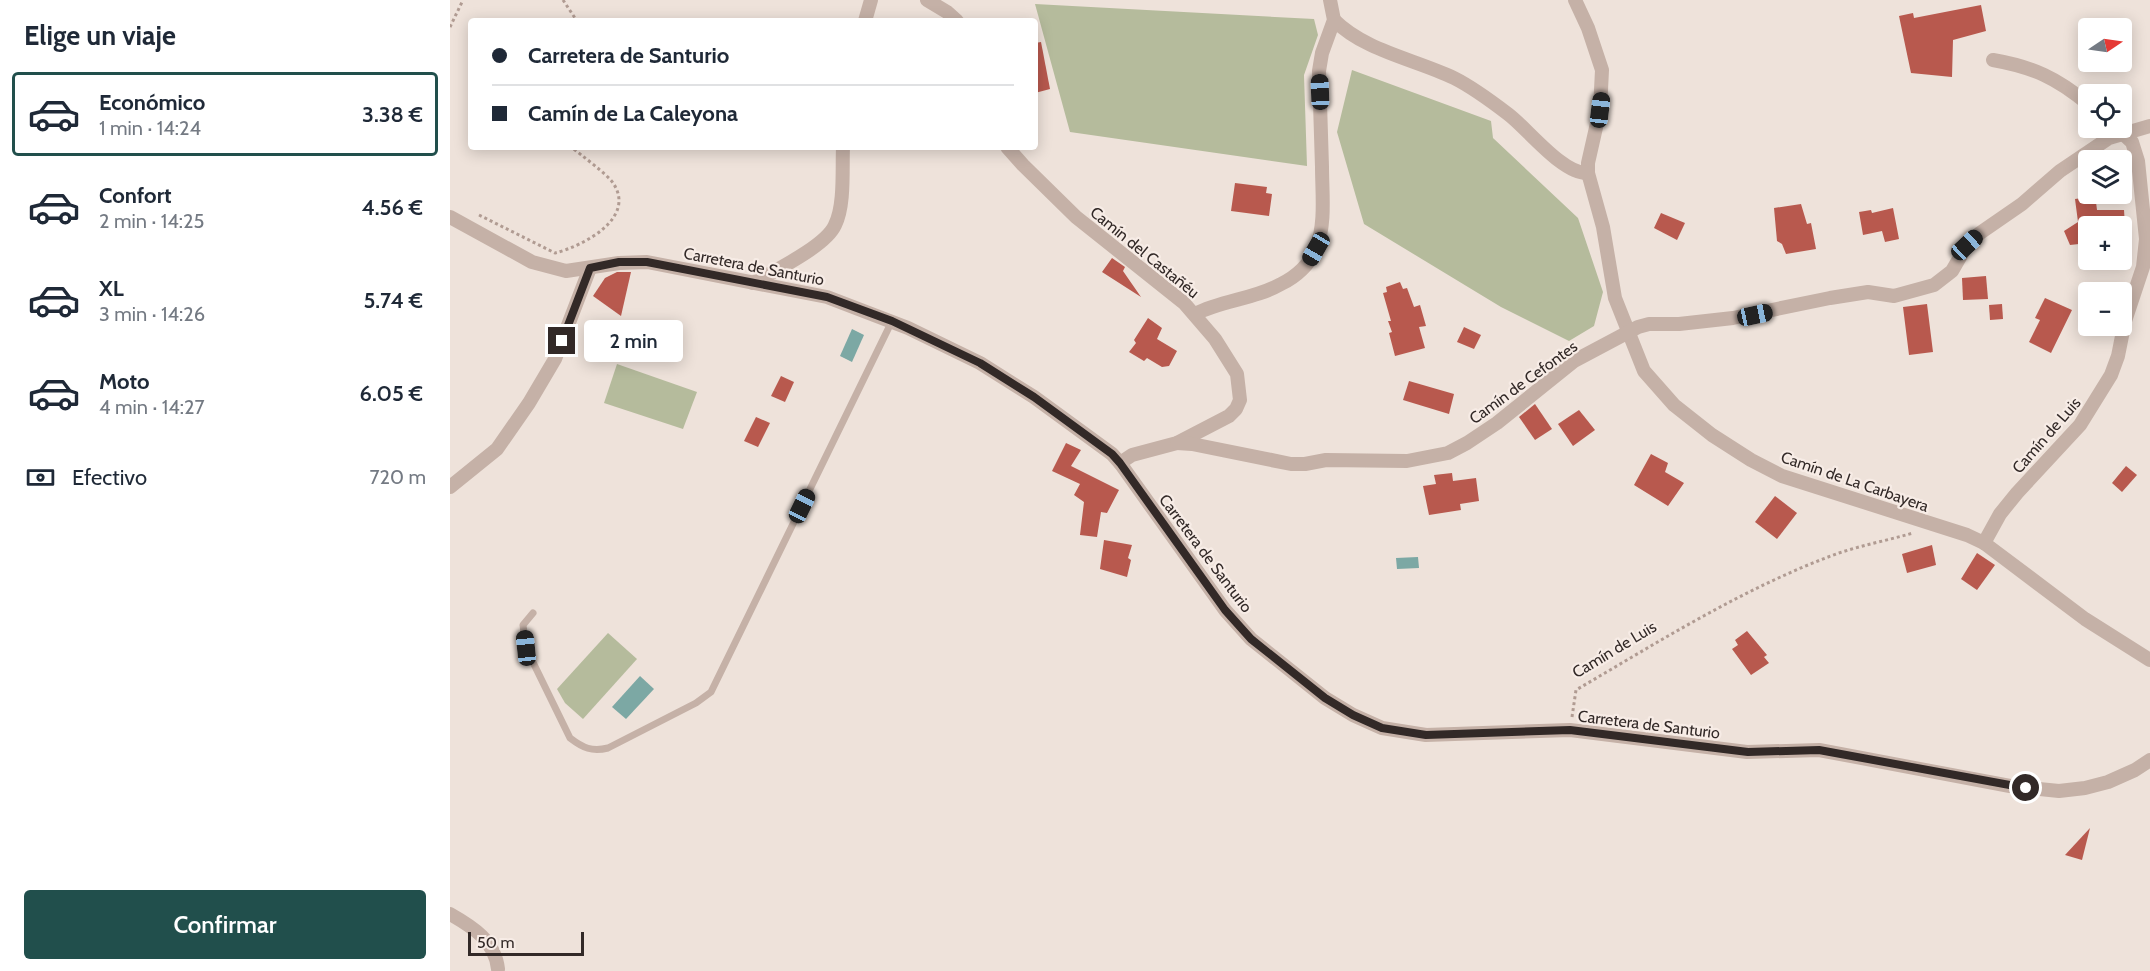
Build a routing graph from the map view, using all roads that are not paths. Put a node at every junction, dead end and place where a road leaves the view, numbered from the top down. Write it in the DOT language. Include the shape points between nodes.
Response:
graph roads {
  1 [pos="871,0"];
  2 [pos="927,0"];
  3 [pos="1330,0"];
  4 [pos="1575,0"];
  5 [pos="867,18"];
  6 [pos="953,18"];
  7 [pos="1334,20"];
  8 [pos="1993,60"];
  9 [pos="2078,96"];
  10 [pos="2150,126"];
  11 [pos="2132,129"];
  12 [pos="2109,138"];
  13 [pos="2128,138"];
  14 [pos="843,150"];
  15 [pos="1010,150"];
  16 [pos="1588,173"];
  17 [pos="450,217"];
  18 [pos="590,268"];
  19 [pos="753,283"];
  20 [pos="1195,314"];
  21 [pos="892,321"];
  22 [pos="1628,332"];
  23 [pos="1177,443"];
  24 [pos="1120,463"];
  25 [pos="450,487"];
  26 [pos="1983,543"];
  27 [pos="533,613"];
  28 [pos="2150,660"];
  29 [pos="2150,760"];
  30 [pos="450,914"];
  31 [pos="498,969"];
  1 -- 5 [label="street"];
  2 -- 6 [label="street"];
  3 -- 7 [label="street"];
  4 -- 16 [label="street, Camín de La Carbayera" via="1602,70 1600,110"];
  7 -- 16 [label="street" via="1362,40 1468,86 1509,114 1557,160 1581,174"];
  7 -- 20 [label="street" via="1319,71 1322,198 1316,249 1297,274 1280,285"];
  8 -- 9 [label="street" via="2038,70"];
  10 -- 11 [label="street, Camín de Cefontes"];
  12 -- 22 [label="street, Camín de Cefontes" via="1980,233 1967,245 1952,271 1934,285 1893,296 1868,292 1733,318 1649,324"];
  13 -- 26 [label="street, Camín de Luis" via="2138,160 2146,239 2143,267 2118,356 2111,375 2080,425 2017,493"];
  14 -- 19 [label="street" via="835,226 823,242"];
  15 -- 20 [label="street, Camín del Castañéu" via="1076,217"];
  16 -- 22 [label="street, Camín de La Carbayera" via="1603,227 1615,298"];
  17 -- 18 [label="street, Carretera de Santurio" via="532,262 566,271"];
  18 -- 19 [label="street, Carretera de Santurio" via="647,262"];
  18 -- 25 [label="street" via="555,359 529,403 497,449"];
  19 -- 21 [label="street, Carretera de Santurio" via="827,297"];
  20 -- 23 [label="street, Camín del Castañéu" via="1230,361 1240,385 1240,400 1229,416"];
  21 -- 24 [label="street, Carretera de Santurio" via="980,363 1034,397"];
  21 -- 27 [label="lane" via="711,692 696,704 608,748 595,751 582,747 570,738 526,648 523,625"];
  22 -- 23 [label="street, Camín de Cefontes" via="1575,361 1467,443 1425,459 1291,464"];
  22 -- 26 [label="street, Camín de La Carbayera" via="1644,372 1674,405 1751,460 1782,476"];
  23 -- 24 [label="street, Camín del Castañéu" via="1132,454"];
  24 -- 29 [label="street, Carretera de Santurio" via="1225,610 1251,639 1325,698 1382,728 1426,735 1570,730 1748,752 1819,750 2010,786 2059,791 2108,782"];
  26 -- 28 [label="street, Camín de La Carbayera" via="2085,619"];
  30 -- 31 [label="street" via="484,938"];
}
